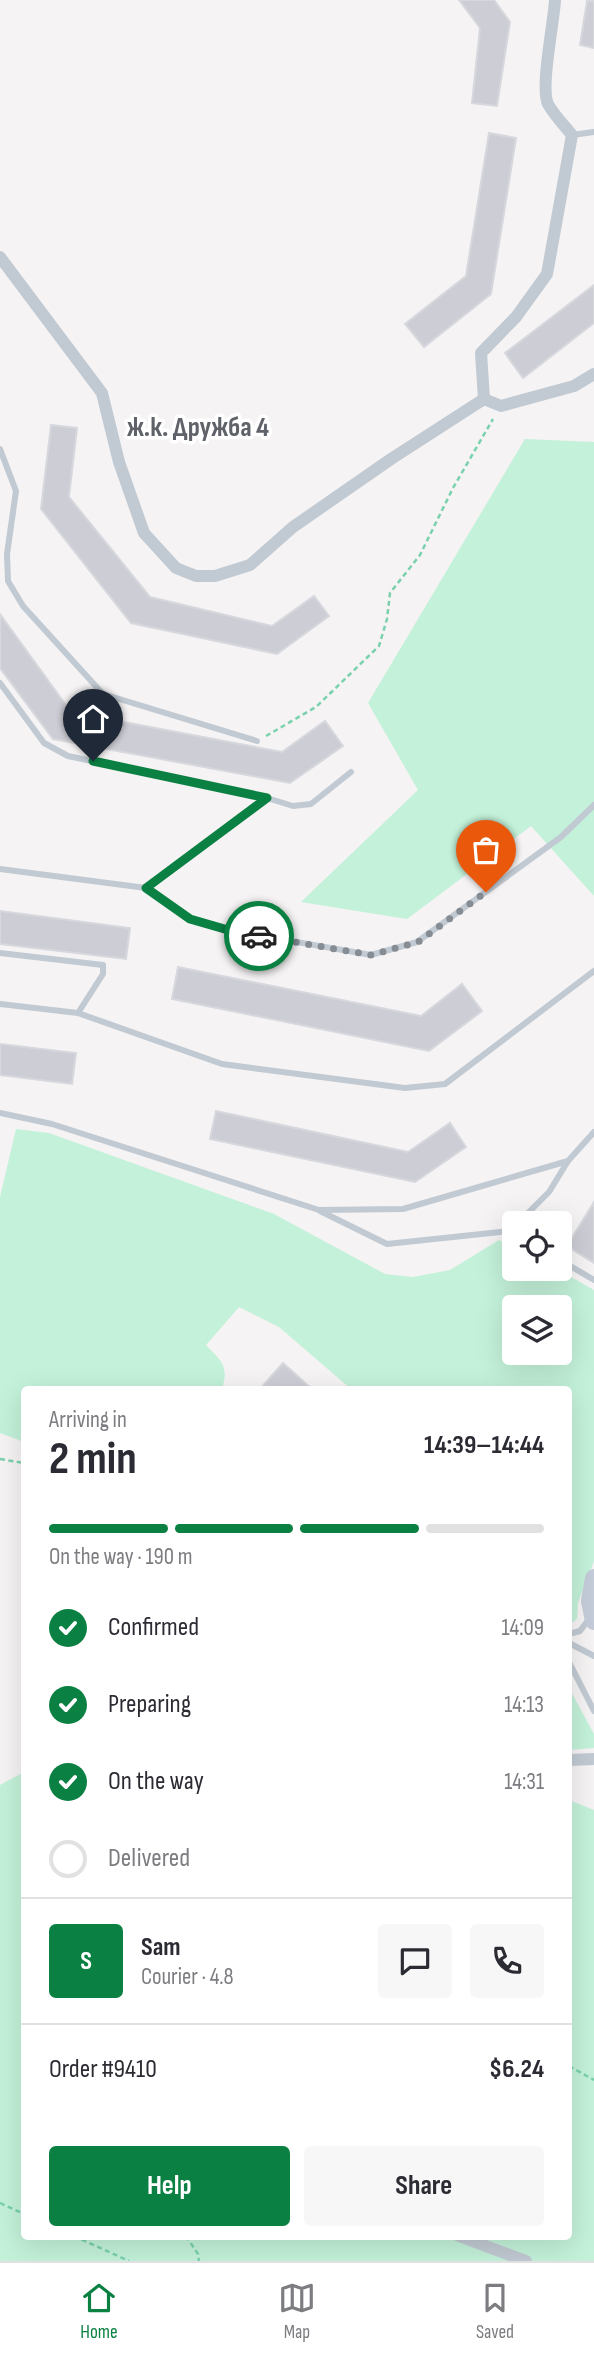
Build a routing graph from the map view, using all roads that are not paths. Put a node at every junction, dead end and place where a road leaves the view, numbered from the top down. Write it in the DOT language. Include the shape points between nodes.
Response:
graph roads {
  1 [pos="555,0"];
  2 [pos="594,132"];
  3 [pos="572,135"];
  4 [pos="0,257"];
  5 [pos="594,374"];
  6 [pos="484,399"];
  7 [pos="0,449"];
  8 [pos="0,683"];
  9 [pos="257,741"];
  10 [pos="351,772"];
  11 [pos="267,798"];
  12 [pos="594,805"];
  13 [pos="0,869"];
  14 [pos="146,888"];
  15 [pos="0,953"];
  16 [pos="594,971"];
  17 [pos="0,1004"];
  18 [pos="78,1013"];
  19 [pos="0,1113"];
  20 [pos="594,1132"];
  21 [pos="568,1161"];
  22 [pos="319,1210"];
  23 [pos="531,1211"];
  24 [pos="502,1230"];
  25 [pos="572,1267"];
  26 [pos="594,1280"];
  27 [pos="594,1578"];
  28 [pos="593,1618"];
  29 [pos="572,1633"];
  30 [pos="572,1645"];
  31 [pos="594,1656"];
  32 [pos="572,1668"];
  33 [pos="594,1711"];
  34 [pos="594,1759"];
  35 [pos="572,1760"];
  36 [pos="470,2240"];
  37 [pos="526,2261"];
  1 -- 3 [label="street" via="547,102"];
  2 -- 3 [label="lane"];
  3 -- 6 [label="street" via="547,274 516,317 481,353"];
  4 -- 6 [label="street" via="102,393 119,462 144,533 176,568 196,576 215,576 250,565 293,527"];
  5 -- 6 [label="street" via="574,386 501,406"];
  7 -- 9 [label="lane" via="16,491 8,581 23,606 103,694"];
  8 -- 11 [label="lane" via="44,743 68,756"];
  10 -- 11 [label="lane" via="311,804 293,806"];
  11 -- 14 [label="lane"];
  12 -- 14 [label="lane" via="561,837 418,942 371,955 190,919"];
  13 -- 14 [label="lane"];
  15 -- 18 [label="lane" via="103,965 103,974"];
  16 -- 18 [label="lane" via="445,1084 405,1088 222,1064"];
  17 -- 18 [label="lane"];
  19 -- 22 [label="lane" via="51,1124"];
  20 -- 21 [label="lane"];
  21 -- 22 [label="lane" via="403,1209"];
  21 -- 23 [label="lane"];
  22 -- 24 [label="lane" via="387,1244"];
  25 -- 26 [label="lane"];
  27 -- 28 [label="main road"];
  28 -- 29 [label="lane"];
  30 -- 31 [label="lane"];
  32 -- 33 [label="lane"];
  34 -- 35 [label="street"];
  36 -- 37 [label="street"];
}
